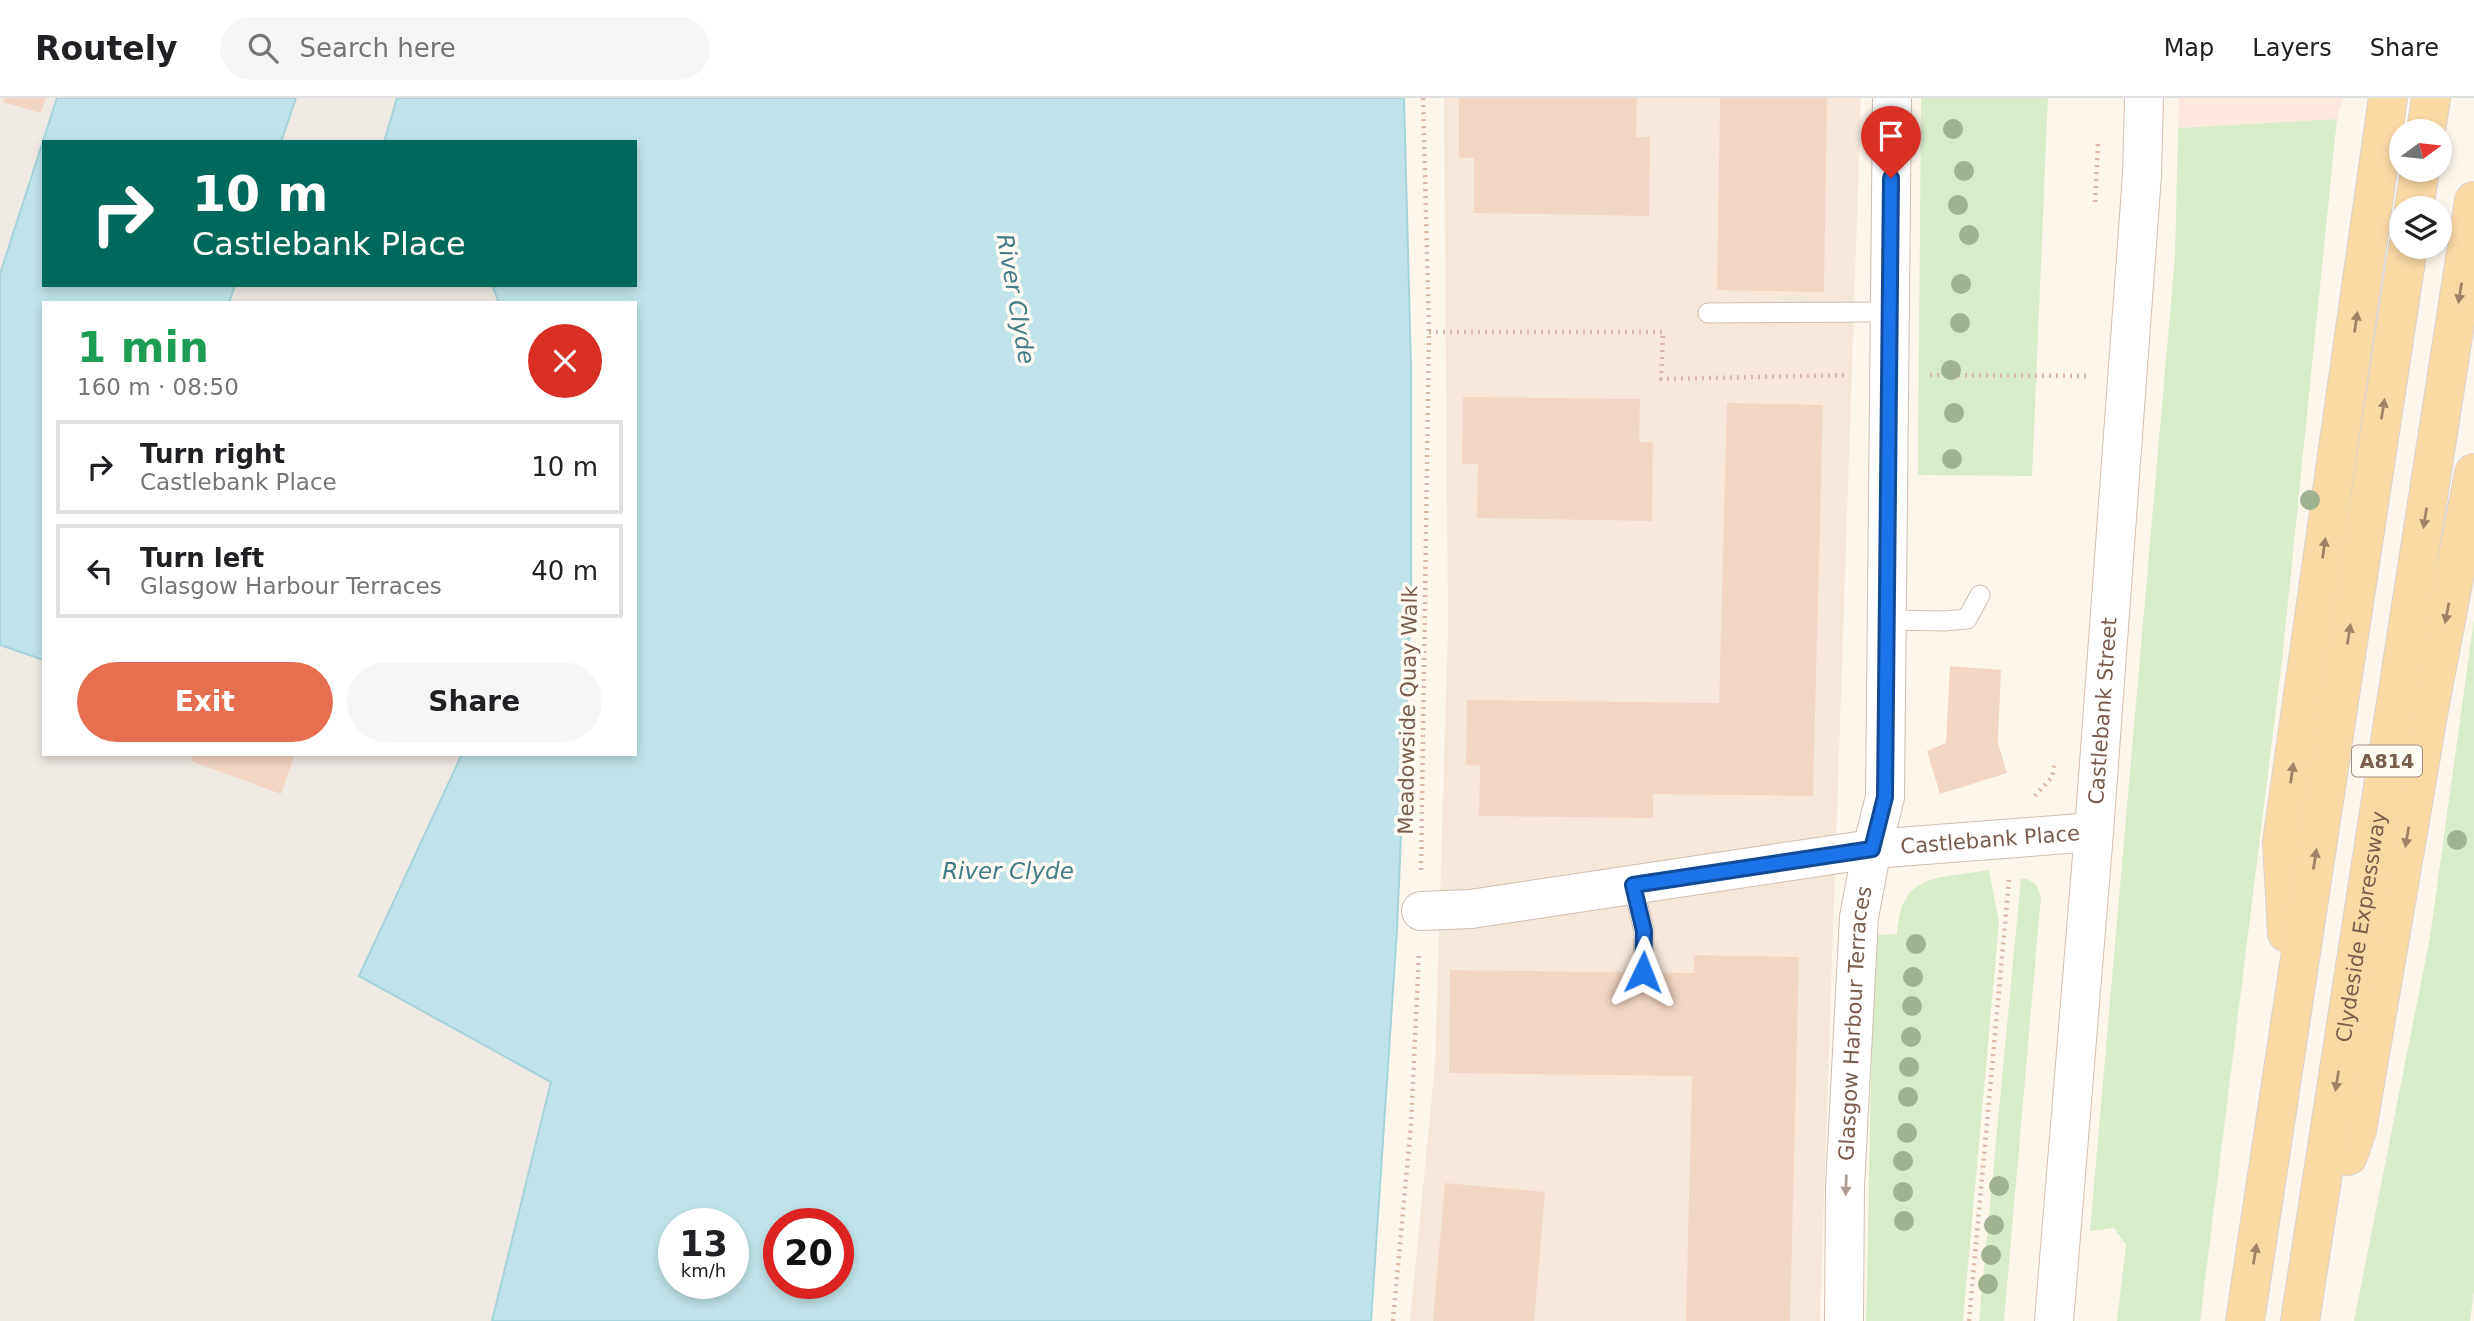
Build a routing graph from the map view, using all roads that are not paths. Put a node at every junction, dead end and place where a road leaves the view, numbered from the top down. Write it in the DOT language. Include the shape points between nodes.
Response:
graph roads {
  1 [pos="1892,98"];
  2 [pos="2144,98"];
  3 [pos="2388,98"];
  4 [pos="2431,98"];
  5 [pos="2428,119"];
  6 [pos="2474,201"];
  7 [pos="2406,259"];
  8 [pos="1889,312"];
  9 [pos="1708,313"];
  10 [pos="2474,473"];
  11 [pos="1980,596"];
  12 [pos="1886,620"];
  13 [pos="2094,832"];
  14 [pos="1872,849"];
  15 [pos="1633,885"];
  16 [pos="1421,911"];
  17 [pos="1643,972"];
  18 [pos="2292,1012"];
  19 [pos="2302,1309"];
  20 [pos="1844,1321"];
  21 [pos="2054,1321"];
  22 [pos="2245,1321"];
  1 -- 8 [label="street, Glasgow Harbour Terraces"];
  2 -- 13 [label="street, Castlebank Street"];
  18 -- 3 [label="main road, one-way" via="2282,842"];
  4 -- 5 [label="main road"];
  6 -- 19 [label="main road, Clydeside Expressway / A814, one-way"];
  18 -- 7 [label="main road, A814, one-way"];
  8 -- 9 [label="lane"];
  8 -- 12 [label="street, Glasgow Harbour Terraces"];
  10 -- 19 [label="main road, one-way" via="2357,1130"];
  11 -- 12 [label="lane" via="1967,619"];
  12 -- 14 [label="street, Glasgow Harbour Terraces" via="1885,797"];
  13 -- 14 [label="street, Castlebank Place"];
  13 -- 21 [label="street, Castlebank Street"];
  14 -- 15 [label="street, Castlebank Place"];
  14 -- 20 [label="street, Glasgow Harbour Terraces, one-way" via="1859,917 1845,1186"];
  15 -- 16 [label="street, Castlebank Place" via="1471,909"];
  15 -- 17 [label="lane" via="1644,931"];
  22 -- 18 [label="main road, A814, one-way"];
}
